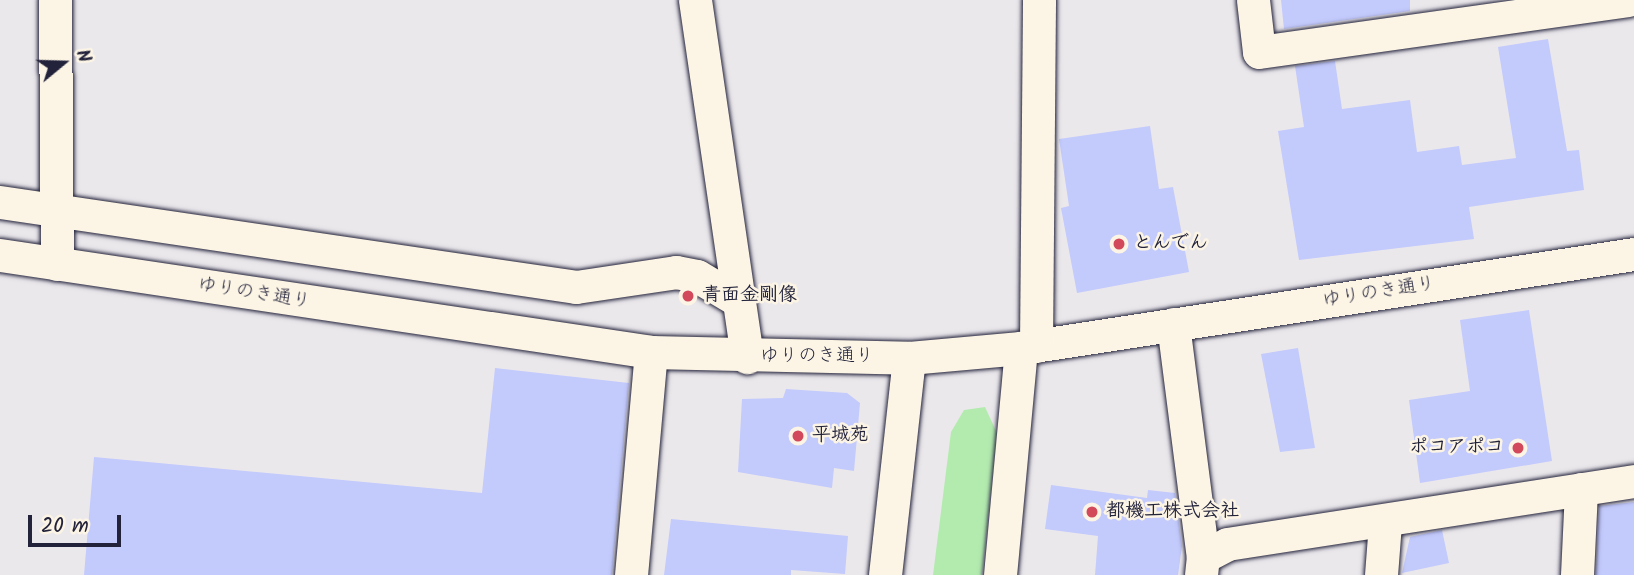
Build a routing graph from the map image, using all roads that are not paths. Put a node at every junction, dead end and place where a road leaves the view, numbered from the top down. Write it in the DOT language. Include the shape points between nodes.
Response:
graph roads {
  1 [pos="55,0"];
  2 [pos="695,0"];
  3 [pos="1039,0"];
  4 [pos="1253,0"];
  5 [pos="1627,0"];
  6 [pos="0,202"];
  7 [pos="57,210"];
  8 [pos="1634,254"];
  9 [pos="0,255"];
  10 [pos="57,264"];
  11 [pos="739,301"];
  12 [pos="1173,324"];
  13 [pos="1028,347"];
  14 [pos="652,352"];
  15 [pos="747,357"];
  16 [pos="909,358"];
  17 [pos="1634,481"];
  18 [pos="1581,489"];
  19 [pos="1385,523"];
  20 [pos="1202,566"];
  21 [pos="631,575"];
  22 [pos="885,575"];
  23 [pos="1000,575"];
  24 [pos="1381,575"];
  25 [pos="1577,575"];
  1 -- 7 [label="street"];
  2 -- 11 [label="street"];
  3 -- 13 [label="street"];
  4 -- 5 [label="street" via="1259,52"];
  6 -- 7 [label="street"];
  7 -- 10 [label="street"];
  7 -- 11 [label="street" via="576,288 677,272 697,276"];
  8 -- 12 [label="street, ゆりのき通り"];
  9 -- 10 [label="street, ゆりのき通り"];
  10 -- 14 [label="street, ゆりのき通り"];
  11 -- 15 [label="street"];
  12 -- 13 [label="street, ゆりのき通り"];
  12 -- 20 [label="street"];
  13 -- 16 [label="street, ゆりのき通り"];
  13 -- 23 [label="street"];
  14 -- 15 [label="street, ゆりのき通り"];
  14 -- 21 [label="street"];
  15 -- 16 [label="street, ゆりのき通り"];
  16 -- 22 [label="street"];
  17 -- 18 [label="street"];
  18 -- 19 [label="street"];
  18 -- 25 [label="street"];
  19 -- 20 [label="street" via="1227,544"];
  19 -- 24 [label="street"];
}
